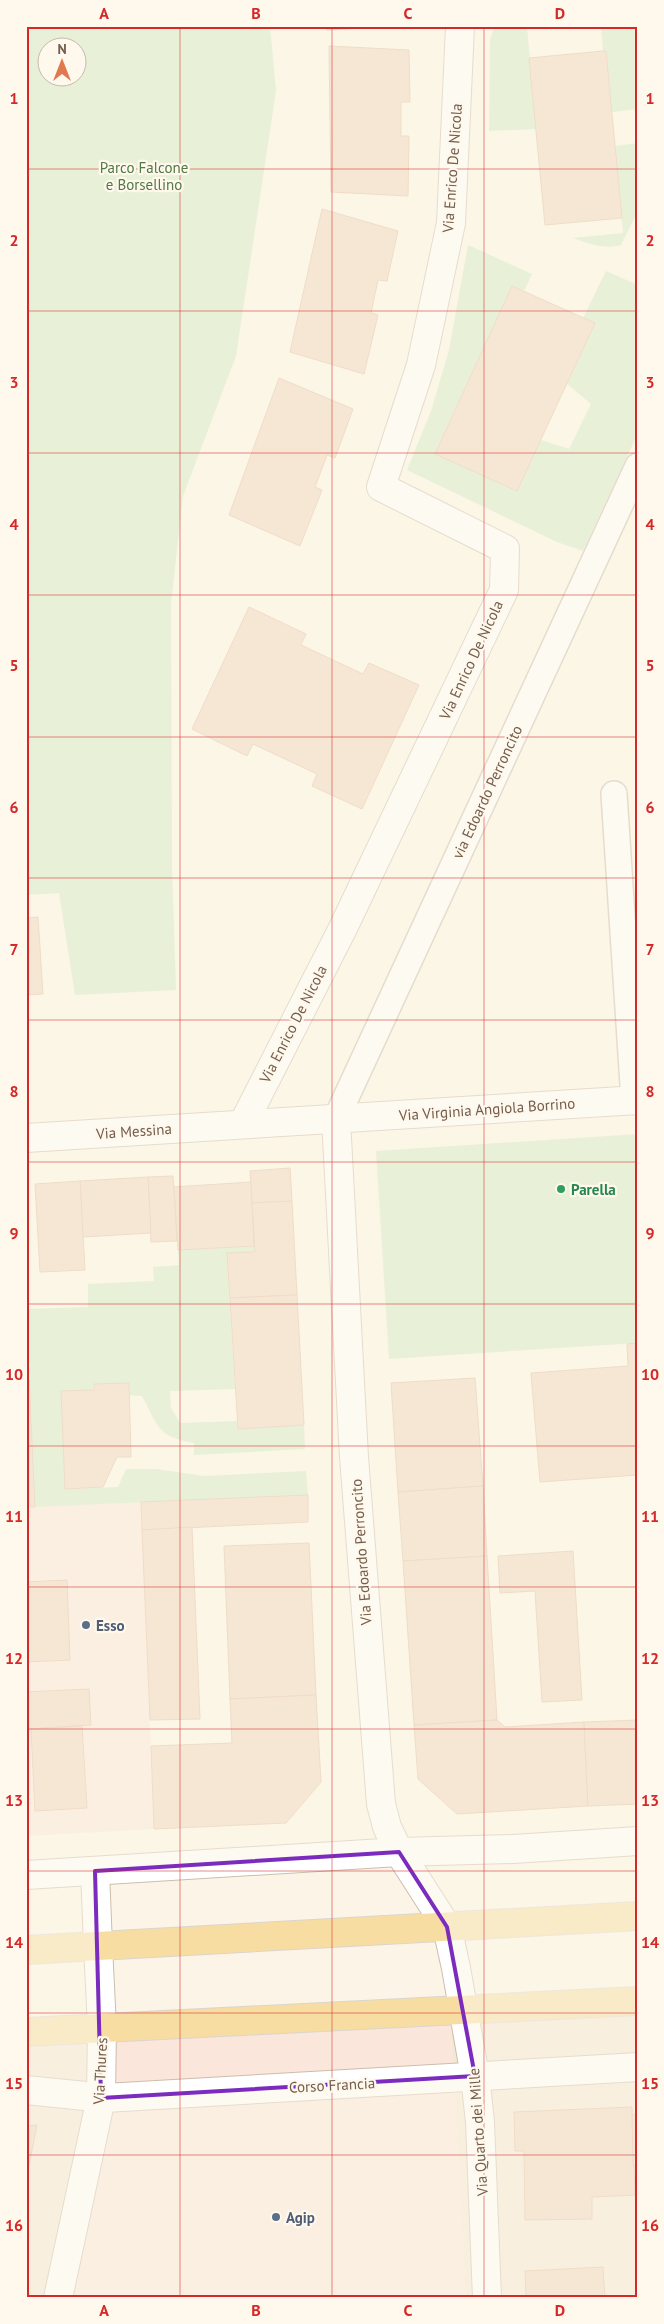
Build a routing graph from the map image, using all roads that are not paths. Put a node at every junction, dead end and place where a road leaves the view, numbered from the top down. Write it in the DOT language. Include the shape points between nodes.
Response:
graph roads {
  1 [pos="460,26"];
  2 [pos="638,466"];
  3 [pos="614,794"];
  4 [pos="636,1100"];
  5 [pos="336,1119"];
  6 [pos="242,1124"];
  7 [pos="26,1138"];
  8 [pos="638,1841"];
  9 [pos="399,1852"];
  10 [pos="95,1871"];
  11 [pos="26,1875"];
  12 [pos="638,1916"];
  13 [pos="447,1927"];
  14 [pos="98,1946"];
  15 [pos="26,1950"];
  16 [pos="456,1968"];
  17 [pos="638,2000"];
  18 [pos="465,2010"];
  19 [pos="102,2027"];
  20 [pos="26,2032"];
  21 [pos="638,2066"];
  22 [pos="475,2076"];
  23 [pos="26,2090"];
  24 [pos="101,2098"];
  25 [pos="58,2298"];
  26 [pos="487,2298"];
  1 -- 6 [label="street, Via Enrico De Nicola" via="451,223 421,365 381,487 505,549 504,590 383,844"];
  2 -- 5 [label="lane, via Edoardo Perroncito"];
  3 -- 4 [label="lane"];
  4 -- 5 [label="street, Via Virginia Angiola Borrino"];
  5 -- 6 [label="street, Via Virginia Angiola Borrino"];
  5 -- 9 [label="street, Via Edoardo Perroncito" via="354,1457 381,1804"];
  6 -- 7 [label="street, Via Messina"];
  8 -- 9 [label="street"];
  9 -- 10 [label="street"];
  9 -- 13 [label="street, Via Edoardo Perroncito"];
  10 -- 11 [label="street"];
  10 -- 14 [label="street, Via Thures"];
  12 -- 13 [label="main road"];
  13 -- 14 [label="main road"];
  13 -- 16 [label="street, Via Edoardo Perroncito"];
  14 -- 15 [label="main road"];
  14 -- 19 [label="street, Via Thures"];
  16 -- 18 [label="street, Via Quarto dei Mille"];
  17 -- 18 [label="main road"];
  18 -- 19 [label="main road"];
  18 -- 22 [label="street, Via Quarto dei Mille"];
  19 -- 20 [label="main road"];
  19 -- 24 [label="street, Via Thures"];
  21 -- 22 [label="street, Corso Francia"];
  22 -- 24 [label="street, Corso Francia"];
  22 -- 26 [label="street, Via Quarto dei Mille" via="480,2122"];
  23 -- 24 [label="street, Corso Francia"];
  24 -- 25 [label="street, Via Thures"];
}
